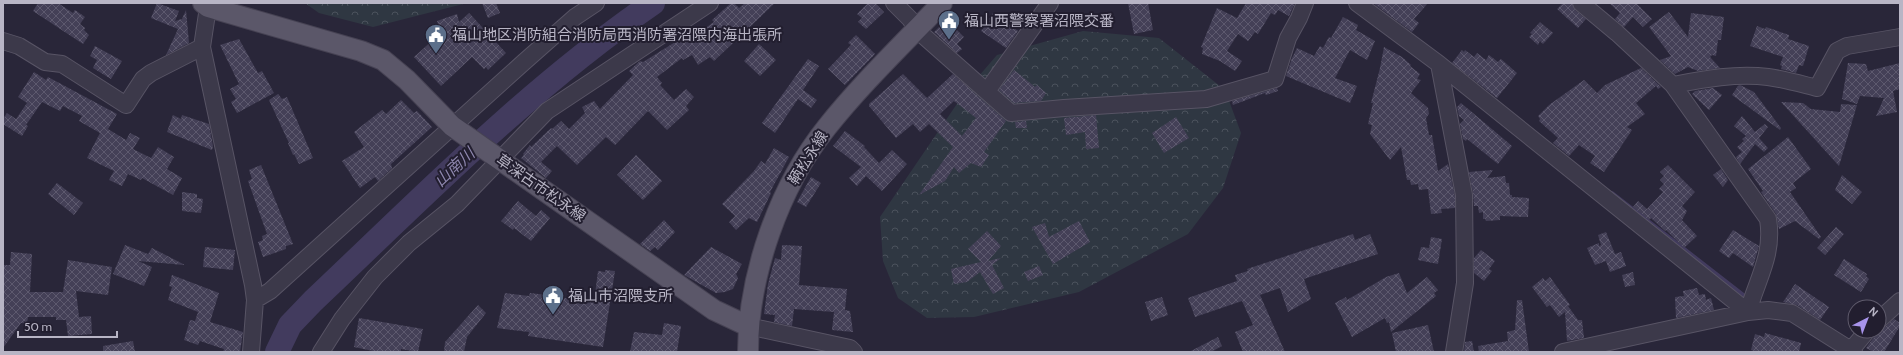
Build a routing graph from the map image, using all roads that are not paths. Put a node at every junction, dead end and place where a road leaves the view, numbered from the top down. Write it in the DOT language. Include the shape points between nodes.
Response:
graph roads {
  1 [pos="596,3"];
  2 [pos="710,3"];
  3 [pos="894,3"];
  4 [pos="942,3"];
  5 [pos="1050,3"];
  6 [pos="1305,3"];
  7 [pos="1358,3"];
  8 [pos="1581,3"];
  9 [pos="206,5"];
  10 [pos="916,30"];
  11 [pos="1900,37"];
  12 [pos="3,41"];
  13 [pos="202,47"];
  14 [pos="1439,64"];
  15 [pos="1673,85"];
  16 [pos="986,91"];
  17 [pos="454,127"];
  18 [pos="495,156"];
  19 [pos="256,300"];
  20 [pos="1900,301"];
  21 [pos="1748,312"];
  22 [pos="1887,313"];
  23 [pos="748,326"];
  24 [pos="1861,339"];
  25 [pos="1852,351"];
  26 [pos="252,352"];
  27 [pos="321,352"];
  28 [pos="748,352"];
  29 [pos="854,352"];
  30 [pos="1454,352"];
  31 [pos="1563,352"];
  1 -- 17 [label="street" via="570,22"];
  2 -- 18 [label="street" via="547,111"];
  3 -- 10 [label="street" via="910,19"];
  4 -- 10 [label="main road, 鞆松永線"];
  5 -- 16 [label="street"];
  6 -- 16 [label="street" via="1288,38 1275,79 1206,100 1010,113"];
  7 -- 14 [label="street"];
  8 -- 15 [label="street" via="1617,32"];
  9 -- 13 [label="street"];
  9 -- 17 [label="main road, 草深古市松永線" via="361,51 383,60"];
  10 -- 16 [label="street"];
  10 -- 23 [label="main road, 鞆松永線" via="826,128 804,162 780,205 766,246 754,288"];
  11 -- 15 [label="street" via="1847,46 1837,51 1816,88 1751,75"];
  12 -- 13 [label="street" via="19,46 45,62 62,64 126,105 143,79"];
  13 -- 19 [label="street"];
  14 -- 21 [label="street"];
  14 -- 30 [label="street" via="1464,194 1465,283"];
  15 -- 21 [label="street" via="1768,219 1771,234 1766,262"];
  17 -- 18 [label="main road, 草深古市松永線"];
  17 -- 19 [label="street" via="270,291"];
  18 -- 23 [label="main road, 草深古市松永線" via="714,310"];
  18 -- 27 [label="street" via="457,204 409,243 375,277 342,319"];
  19 -- 26 [label="street"];
  20 -- 22 [label="street"];
  21 -- 25 [label="street" via="1768,310 1792,313"];
  21 -- 31 [label="street"];
  23 -- 28 [label="main road, 鞆松永線"];
  23 -- 29 [label="street" via="850,348"];
  24 -- 25 [label="street"];
}
